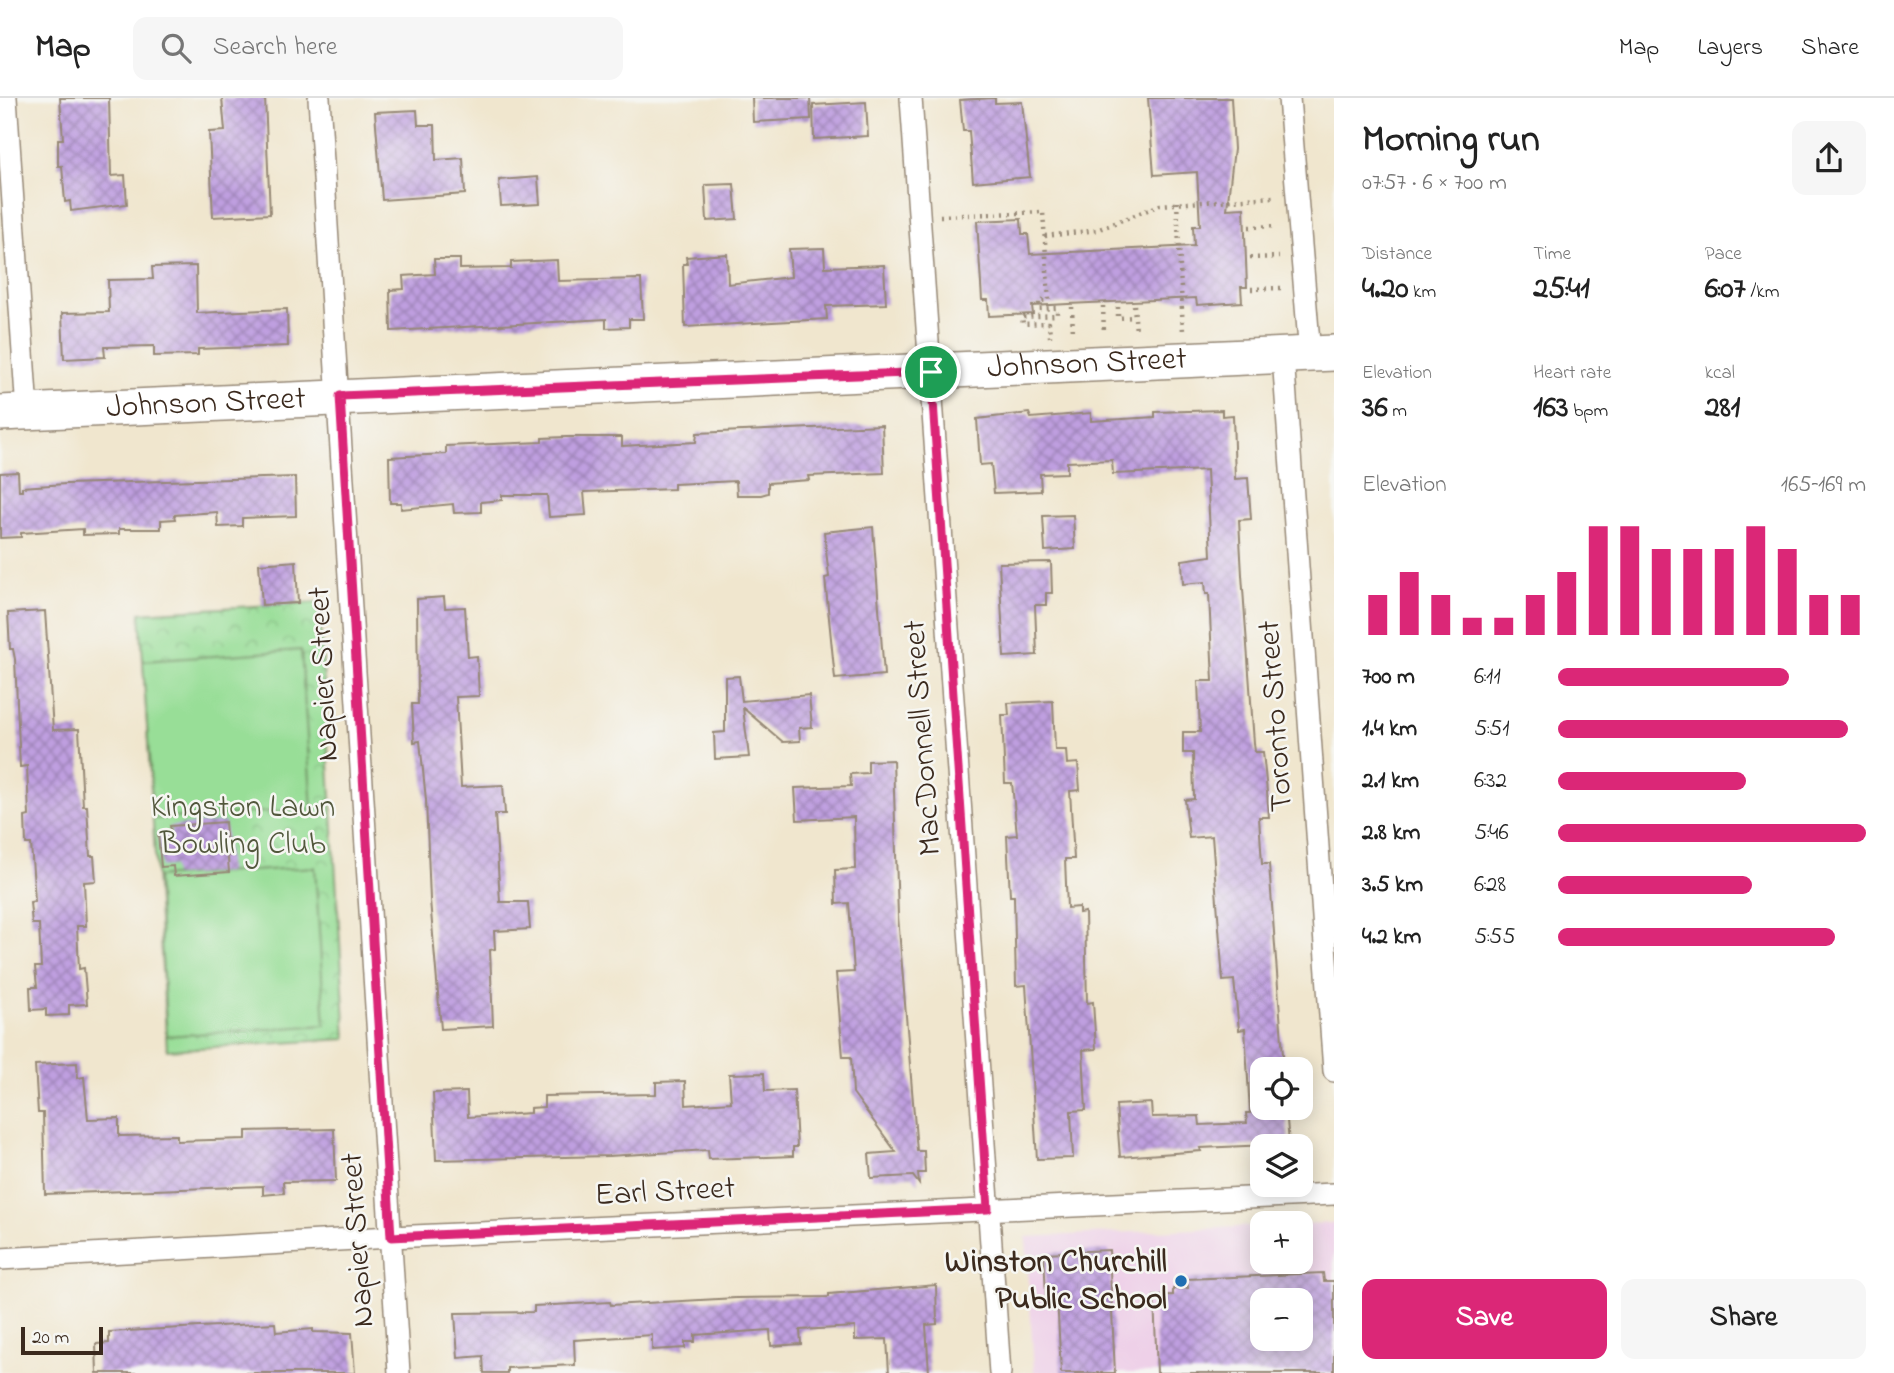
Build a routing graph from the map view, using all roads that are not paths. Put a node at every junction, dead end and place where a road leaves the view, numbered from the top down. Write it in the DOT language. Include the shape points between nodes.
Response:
graph roads {
  1 [pos="6,98"];
  2 [pos="318,98"];
  3 [pos="911,98"];
  4 [pos="1289,98"];
  5 [pos="1309,355"];
  6 [pos="931,372"];
  7 [pos="340,396"];
  8 [pos="13,413"];
  9 [pos="1334,1071"];
  10 [pos="1334,1194"];
  11 [pos="988,1209"];
  12 [pos="391,1237"];
  13 [pos="0,1259"];
  14 [pos="399,1373"];
  15 [pos="1000,1373"];
  1 -- 8 [label="street"];
  2 -- 7 [label="street, Napier Street"];
  3 -- 6 [label="street, MacDonnell Street"];
  4 -- 5 [label="street, Toronto Street"];
  5 -- 6 [label="main road, Johnson Street"];
  5 -- 9 [label="street, Toronto Street"];
  6 -- 7 [label="main road, Johnson Street"];
  6 -- 11 [label="street, MacDonnell Street"];
  7 -- 8 [label="main road, Johnson Street"];
  7 -- 12 [label="street, Napier Street"];
  10 -- 11 [label="street, Earl Street"];
  11 -- 12 [label="street, Earl Street"];
  11 -- 15 [label="street, MacDonnell Street"];
  12 -- 13 [label="street, Earl Street"];
  12 -- 14 [label="street, Napier Street"];
}
